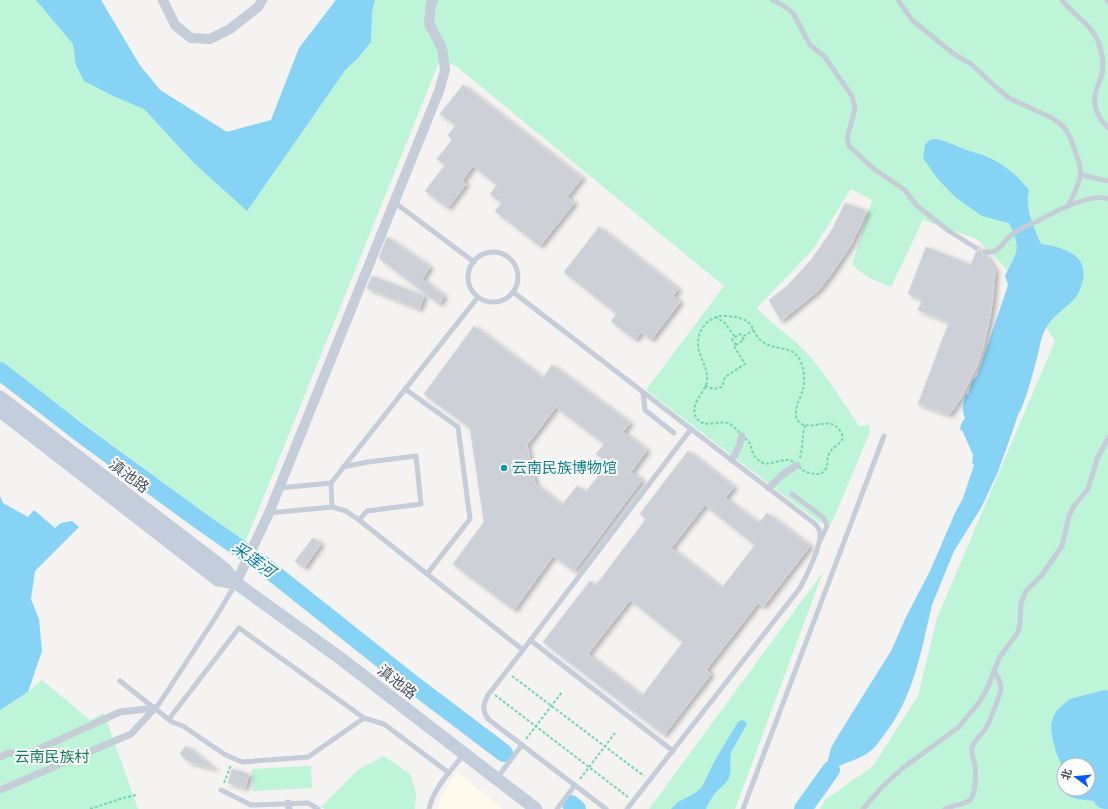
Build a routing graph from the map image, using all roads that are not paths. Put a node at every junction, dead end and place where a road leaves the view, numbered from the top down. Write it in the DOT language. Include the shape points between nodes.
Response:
graph roads {
  1 [pos="163,0"];
  2 [pos="262,0"];
  3 [pos="433,0"];
  4 [pos="772,0"];
  5 [pos="898,0"];
  6 [pos="1062,0"];
  7 [pos="1108,128"];
  8 [pos="1081,175"];
  9 [pos="1108,181"];
  10 [pos="1108,199"];
  11 [pos="394,202"];
  12 [pos="1068,206"];
  13 [pos="976,248"];
  14 [pos="985,252"];
  15 [pos="474,262"];
  16 [pos="513,292"];
  17 [pos="478,297"];
  18 [pos="405,389"];
  19 [pos="643,393"];
  20 [pos="0,397"];
  21 [pos="0,411"];
  22 [pos="691,430"];
  23 [pos="674,433"];
  24 [pos="742,436"];
  25 [pos="884,436"];
  26 [pos="1108,438"];
  27 [pos="1107,443"];
  28 [pos="732,460"];
  29 [pos="797,465"];
  30 [pos="343,467"];
  31 [pos="331,484"];
  32 [pos="279,488"];
  33 [pos="769,488"];
  34 [pos="792,494"];
  35 [pos="332,507"];
  36 [pos="269,513"];
  37 [pos="359,520"];
  38 [pos="819,542"];
  39 [pos="427,574"];
  40 [pos="236,583"];
  41 [pos="530,640"];
  42 [pos="523,650"];
  43 [pos="994,671"];
  44 [pos="120,681"];
  45 [pos="155,708"];
  46 [pos="364,718"];
  47 [pos="169,719"];
  48 [pos="522,745"];
  49 [pos="673,751"];
  50 [pos="464,754"];
  51 [pos="0,757"];
  52 [pos="449,773"];
  53 [pos="496,779"];
  54 [pos="575,785"];
  55 [pos="0,790"];
  56 [pos="221,790"];
  57 [pos="288,806"];
  58 [pos="318,809"];
  59 [pos="429,809"];
  60 [pos="536,809"];
  61 [pos="557,809"];
  62 [pos="606,809"];
  63 [pos="627,809"];
  64 [pos="743,809"];
  65 [pos="863,809"];
  66 [pos="945,809"];
  1 -- 2 [label="street" via="175,25 191,38 210,39 230,29"];
  3 -- 11 [label="street" via="429,24 442,48 444,70"];
  4 -- 13 [label="lane" via="793,13 810,45 824,56 852,96 855,107 847,138 849,146 874,169 905,190 916,205"];
  5 -- 8 [label="lane" via="912,20 955,55 970,63 1009,98 1052,118 1063,126 1070,137"];
  6 -- 7 [label="lane" via="1093,32 1099,44 1103,60 1102,73 1095,94 1095,106 1099,117"];
  8 -- 9 [label="lane"];
  8 -- 12 [label="lane"];
  10 -- 12 [label="lane" via="1091,199"];
  11 -- 15 [label="lane"];
  11 -- 32 [label="street"];
  12 -- 14 [label="lane" via="1012,234 997,251"];
  15 -- 16 [label="lane" via="488,253 497,252 508,258 516,268 518,276"];
  15 -- 17 [label="lane" via="468,276 472,291"];
  16 -- 17 [label="lane" via="500,301 492,302"];
  16 -- 19 [label="lane"];
  17 -- 18 [label="lane"];
  18 -- 30 [label="lane"];
  18 -- 39 [label="lane" via="458,427 470,519"];
  19 -- 22 [label="lane"];
  19 -- 23 [label="lane" via="645,410"];
  20 -- 40 [label="main road, 滇池路" via="225,569"];
  21 -- 40 [label="main road, 滇池路" via="218,580"];
  22 -- 28 [label="lane"];
  22 -- 41 [label="lane"];
  24 -- 28 [label="street"];
  25 -- 64 [label="lane"];
  26 -- 27 [label="lane"];
  27 -- 43 [label="lane" via="1097,459 1088,489 1069,516 1062,546 1042,575 1026,591 1021,604 1017,634 999,658"];
  28 -- 33 [label="lane"];
  29 -- 33 [label="street"];
  30 -- 31 [label="lane"];
  30 -- 37 [label="lane" via="416,456 421,504 367,511"];
  31 -- 32 [label="lane"];
  31 -- 35 [label="lane"];
  32 -- 36 [label="street"];
  33 -- 38 [label="lane" via="818,526"];
  34 -- 38 [label="lane" via="824,518 827,526"];
  35 -- 36 [label="lane"];
  35 -- 37 [label="lane"];
  36 -- 40 [label="street"];
  37 -- 39 [label="lane"];
  38 -- 49 [label="lane" via="800,588"];
  39 -- 42 [label="lane"];
  40 -- 45 [label="lane"];
  40 -- 50 [label="main road, 滇池路" via="334,653"];
  41 -- 42 [label="lane"];
  41 -- 49 [label="lane"];
  42 -- 48 [label="lane" via="490,691 483,708 488,719"];
  43 -- 65 [label="lane" via="980,701 959,727 888,781"];
  43 -- 66 [label="lane" via="1001,682 1002,690 986,728 972,747 975,767 972,799"];
  44 -- 45 [label="lane"];
  45 -- 47 [label="lane"];
  45 -- 51 [label="street" via="120,712 26,755 9,754"];
  45 -- 55 [label="street" via="131,734"];
  46 -- 47 [label="lane" via="308,758 242,762 224,754"];
  46 -- 47 [label="lane" via="239,628"];
  46 -- 52 [label="lane" via="384,724"];
  48 -- 53 [label="lane"];
  48 -- 54 [label="lane"];
  49 -- 63 [label="lane"];
  50 -- 52 [label="lane"];
  50 -- 53 [label="main road, 滇池路"];
  52 -- 59 [label="lane" via="435,789"];
  53 -- 60 [label="main road, 滇池路"];
  54 -- 61 [label="lane"];
  54 -- 62 [label="lane"];
  56 -- 57 [label="lane" via="251,805"];
  57 -- 58 [label="lane" via="308,803"];
}
